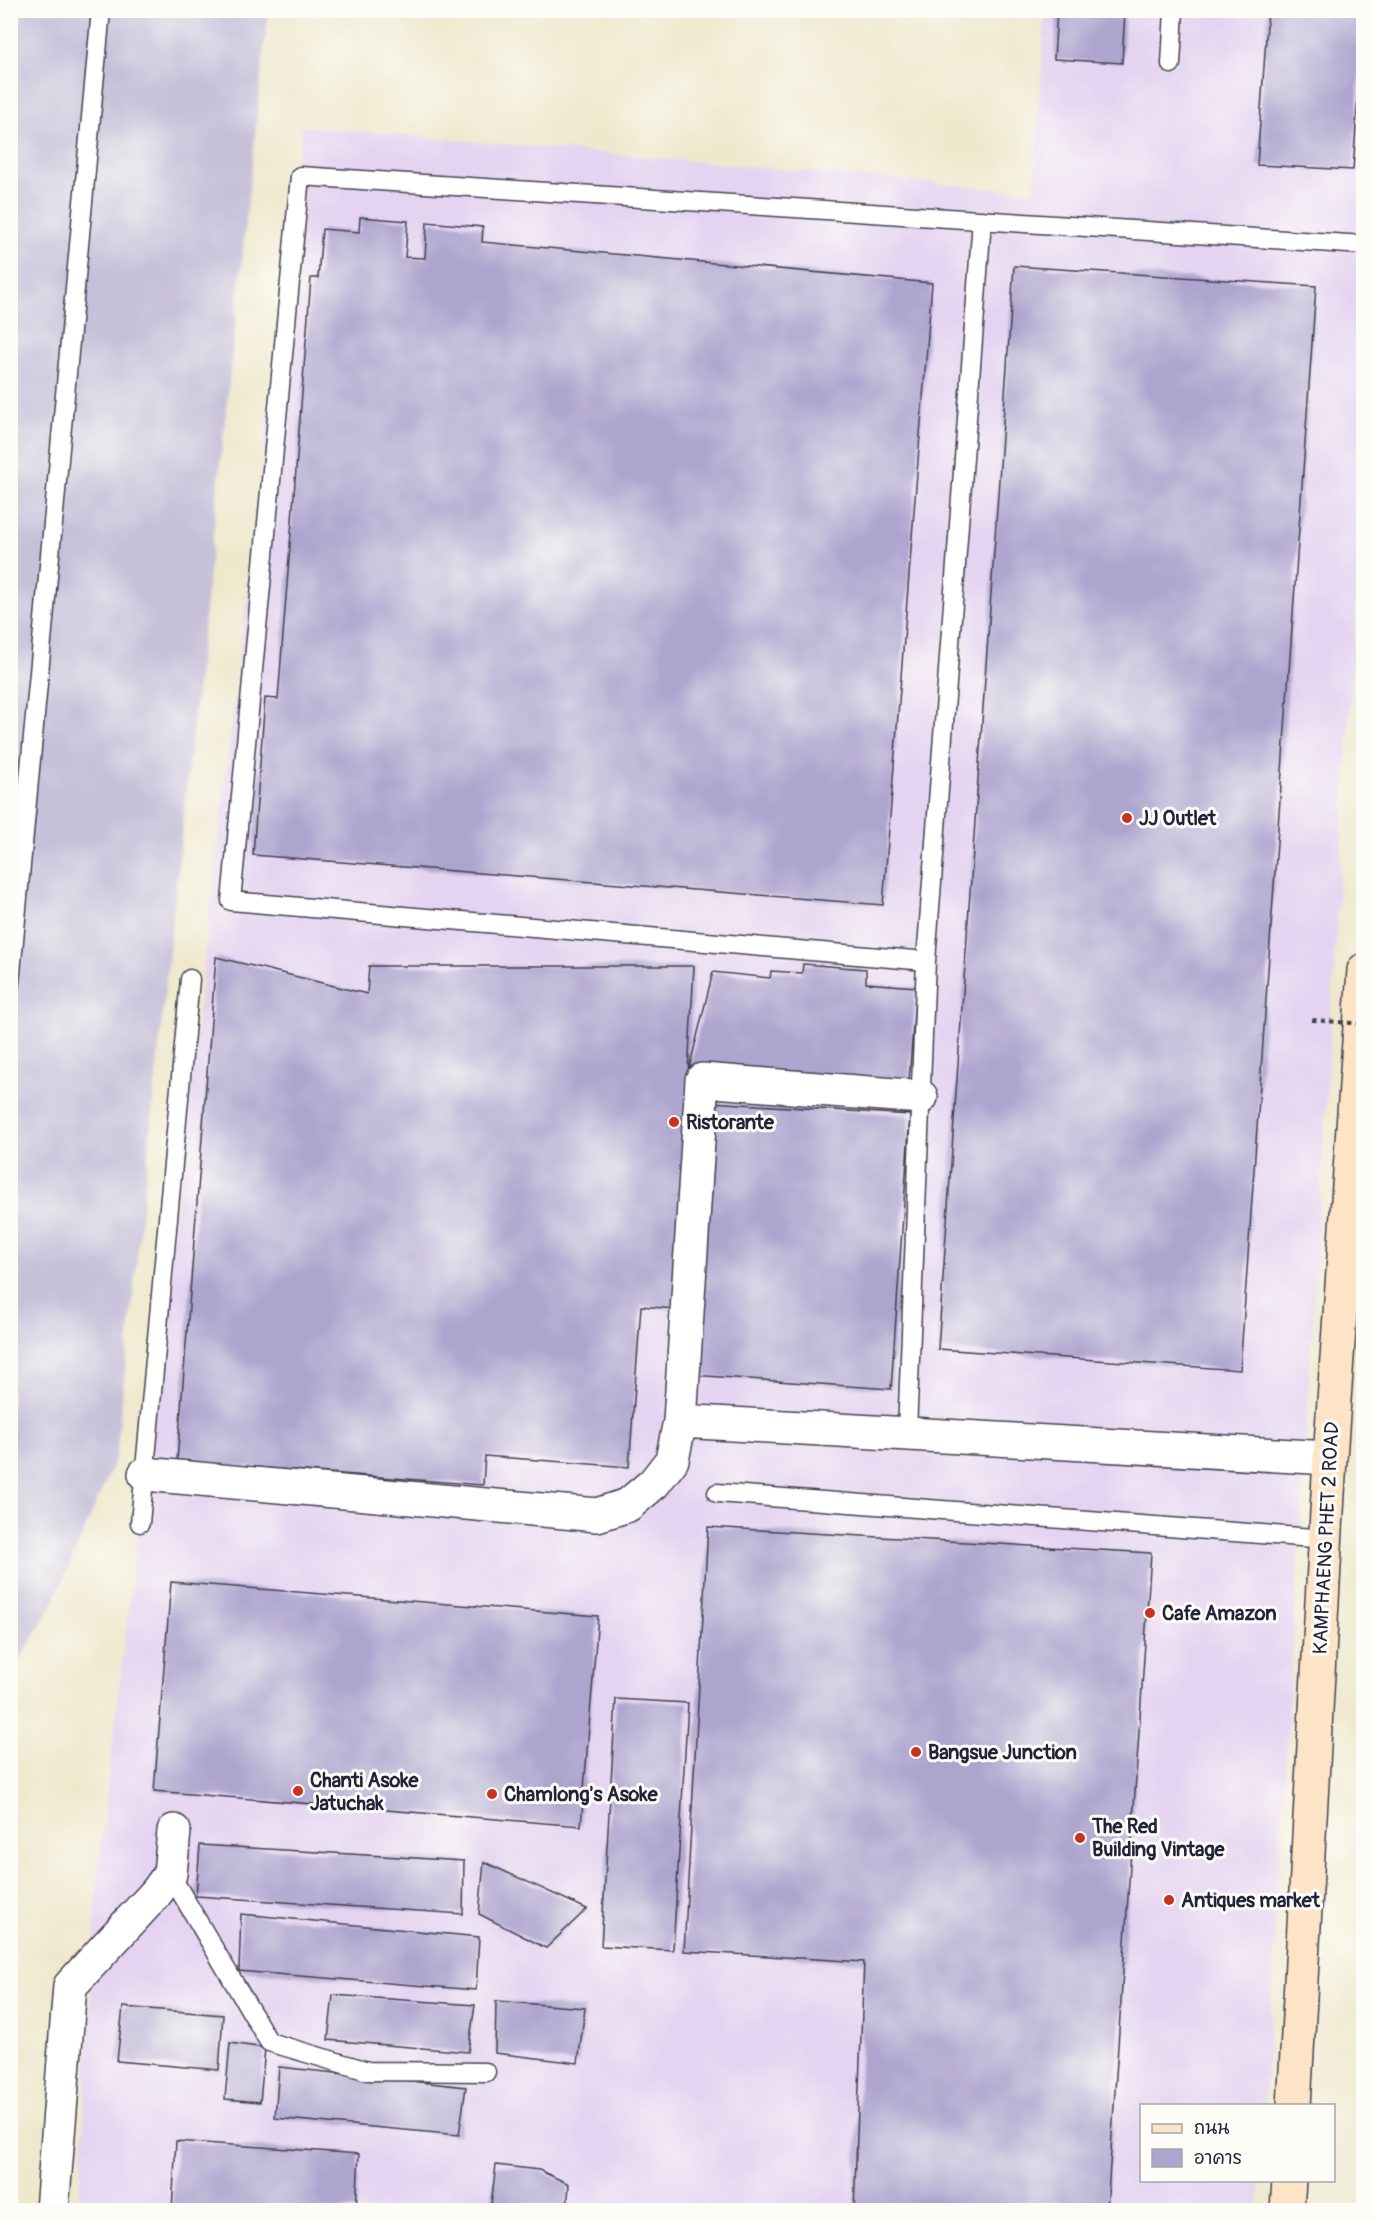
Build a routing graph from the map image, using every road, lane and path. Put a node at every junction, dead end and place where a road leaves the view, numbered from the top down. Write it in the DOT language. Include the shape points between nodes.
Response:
graph roads {
  1 [pos="101,10"];
  2 [pos="1174,10"];
  3 [pos="1171,64"];
  4 [pos="982,220"];
  5 [pos="1364,245"];
  6 [pos="926,962"];
  7 [pos="1364,970"];
  8 [pos="190,979"];
  9 [pos="10,983"];
  10 [pos="1312,1020"];
  11 [pos="1364,1024"];
  12 [pos="921,1097"];
  13 [pos="680,1421"];
  14 [pos="907,1432"];
  15 [pos="1330,1458"];
  16 [pos="145,1474"];
  17 [pos="717,1493"];
  18 [pos="140,1523"];
  19 [pos="1327,1539"];
  20 [pos="174,1830"];
  21 [pos="170,1874"];
  22 [pos="486,2072"];
  23 [pos="1294,2104"];
  24 [pos="1289,2182"];
  25 [pos="52,2211"];
  26 [pos="1287,2211"];
  1 -- 9 [label="lane"];
  2 -- 3 [label="lane"];
  4 -- 5 [label="lane"];
  4 -- 6 [label="lane"];
  4 -- 6 [label="lane" via="300,176 231,901"];
  6 -- 12 [label="lane"];
  7 -- 15 [label="main road, KAMPHAENG PHET 2 ROAD"];
  8 -- 16 [label="lane"];
  10 -- 11 [label="path, bridge"];
  12 -- 13 [label="street" via="702,1080"];
  12 -- 14 [label="lane"];
  13 -- 14 [label="street"];
  13 -- 16 [label="street" via="672,1460 654,1484 628,1505 597,1515"];
  14 -- 15 [label="street"];
  15 -- 19 [label="main road, KAMPHAENG PHET 2 ROAD"];
  16 -- 18 [label="lane"];
  17 -- 19 [label="lane"];
  19 -- 23 [label="main road, KAMPHAENG PHET 2 ROAD"];
  20 -- 21 [label="street"];
  21 -- 22 [label="lane" via="269,2042 368,2072"];
  21 -- 25 [label="street" via="70,1986"];
  24 -- 26 [label="main road"];
}
